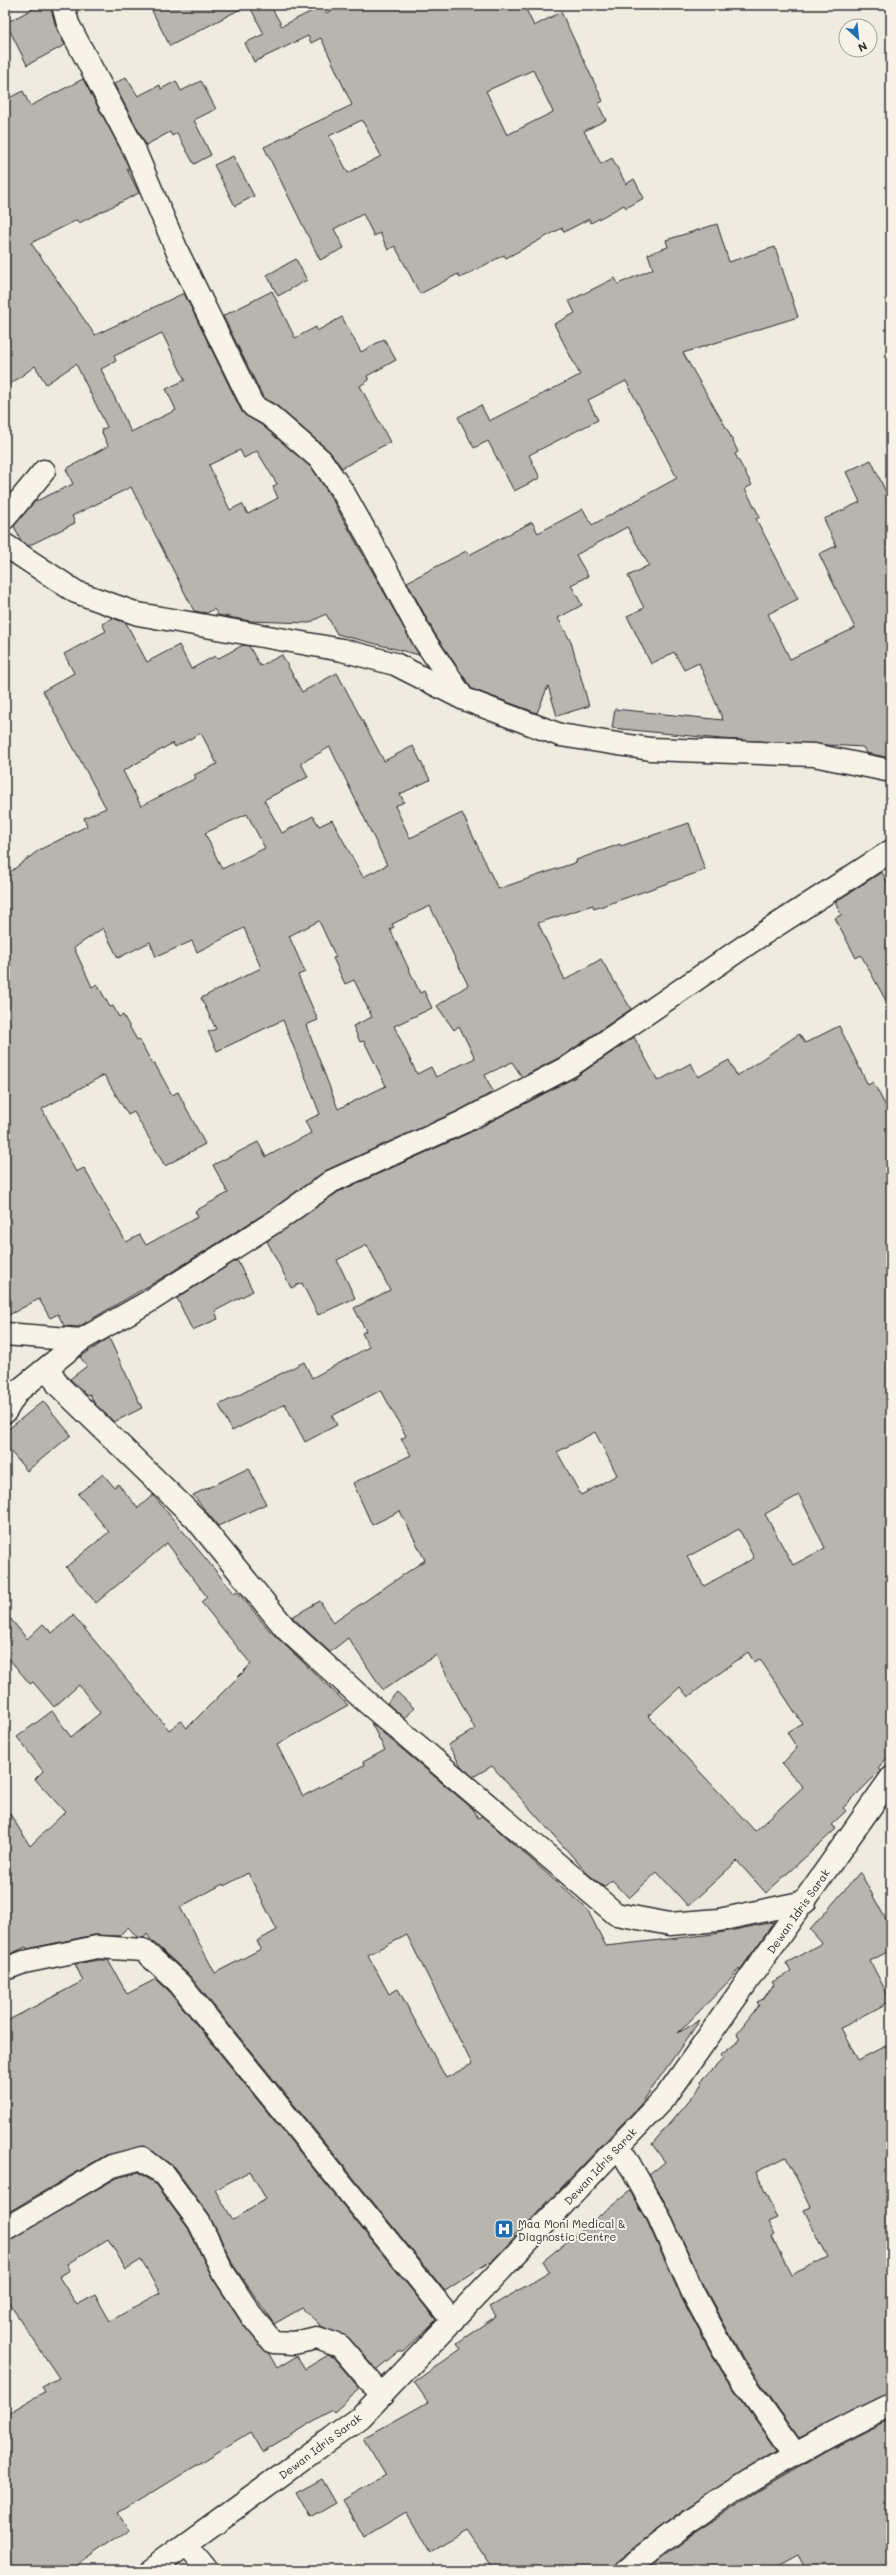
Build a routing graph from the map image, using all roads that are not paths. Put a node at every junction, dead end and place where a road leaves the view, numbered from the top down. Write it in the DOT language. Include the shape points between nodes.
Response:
graph roads {
  1 [pos="63,5"];
  2 [pos="44,472"];
  3 [pos="5,518"];
  4 [pos="5,545"];
  5 [pos="464,699"];
  6 [pos="891,771"];
  7 [pos="891,851"];
  8 [pos="5,1334"];
  9 [pos="82,1340"];
  10 [pos="48,1367"];
  11 [pos="5,1412"];
  12 [pos="891,1778"];
  13 [pos="805,1902"];
  14 [pos="5,1969"];
  15 [pos="619,2146"];
  16 [pos="5,2229"];
  17 [pos="453,2321"];
  18 [pos="382,2395"];
  19 [pos="891,2404"];
  20 [pos="796,2455"];
  21 [pos="186,2544"];
  22 [pos="150,2570"];
  23 [pos="207,2570"];
  24 [pos="626,2570"];
  1 -- 5 [label="street" via="68,24 134,149 178,253 253,406 269,415 321,460 343,492 424,640"];
  2 -- 3 [label="street"];
  4 -- 5 [label="street" via="76,592 110,605 138,614 342,650 395,664"];
  5 -- 6 [label="street" via="560,735 650,749 814,755"];
  7 -- 9 [label="street" via="752,941 570,1066 463,1122 332,1181 273,1223 148,1302"];
  8 -- 9 [label="street"];
  9 -- 10 [label="street"];
  10 -- 11 [label="street" via="17,1392"];
  10 -- 13 [label="street" via="58,1384 195,1518 286,1629 364,1700 616,1914 670,1924 719,1920"];
  12 -- 13 [label="street, Dewan Idris Sarak"];
  13 -- 15 [label="street, Dewan Idris Sarak" via="667,2095"];
  14 -- 17 [label="street" via="24,1962 97,1946 143,1950 179,1983"];
  15 -- 17 [label="street, Dewan Idris Sarak"];
  15 -- 20 [label="street" via="658,2215 693,2293 732,2365"];
  16 -- 18 [label="street" via="112,2166 142,2158 164,2175 199,2222 223,2272 253,2318 273,2342 294,2343 317,2338 340,2346"];
  17 -- 18 [label="street, Dewan Idris Sarak"];
  18 -- 21 [label="street, Dewan Idris Sarak" via="361,2417"];
  19 -- 20 [label="street"];
  20 -- 24 [label="street" via="748,2480 667,2535"];
  21 -- 22 [label="street, Dewan Idris Sarak"];
  21 -- 23 [label="street"];
}
